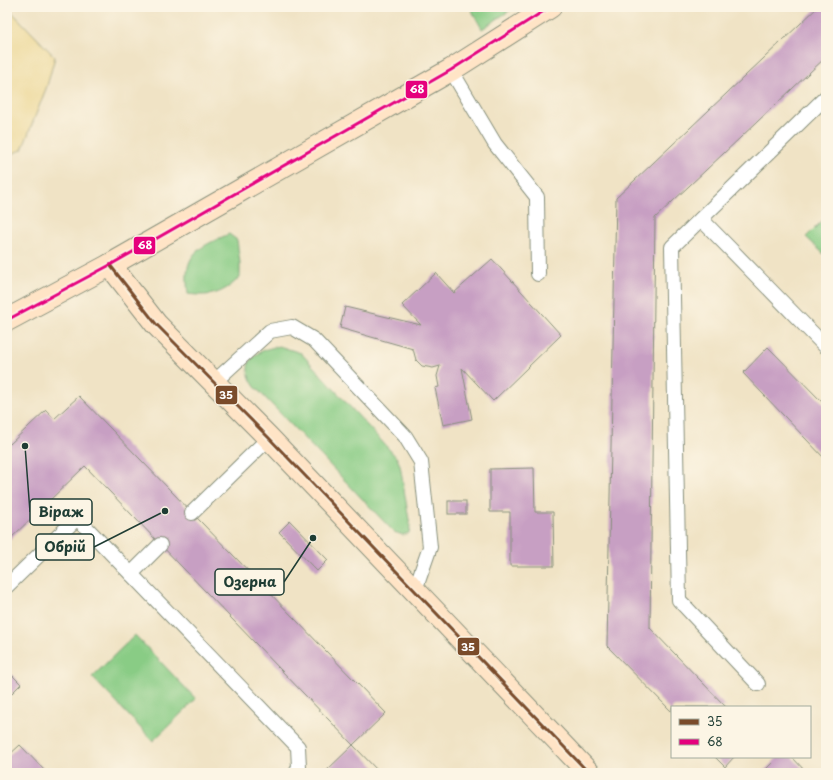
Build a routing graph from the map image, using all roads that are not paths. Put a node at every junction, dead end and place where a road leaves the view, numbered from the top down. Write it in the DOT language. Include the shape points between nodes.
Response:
graph roads {
  1 [pos="550,7"];
  2 [pos="451,70"];
  3 [pos="826,97"];
  4 [pos="701,219"];
  5 [pos="110,265"];
  6 [pos="538,274"];
  7 [pos="7,320"];
  8 [pos="826,346"];
  9 [pos="213,383"];
  10 [pos="269,438"];
  11 [pos="192,513"];
  12 [pos="160,545"];
  13 [pos="131,574"];
  14 [pos="7,586"];
  15 [pos="415,590"];
  16 [pos="758,684"];
  17 [pos="296,773"];
  18 [pos="589,773"];
  1 -- 2 [label="main road"];
  2 -- 5 [label="main road"];
  2 -- 6 [label="lane" via="496,144 537,197"];
  3 -- 4 [label="lane"];
  4 -- 8 [label="lane"];
  4 -- 16 [label="lane" via="672,246 679,600"];
  5 -- 7 [label="main road"];
  5 -- 9 [label="main road" via="156,324"];
  9 -- 10 [label="main road"];
  9 -- 15 [label="lane" via="270,331 292,328 314,340 405,436 421,462 430,547"];
  10 -- 11 [label="lane"];
  10 -- 15 [label="main road"];
  12 -- 13 [label="lane"];
  13 -- 14 [label="lane" via="77,518"];
  13 -- 17 [label="lane" via="298,748 299,767"];
  15 -- 18 [label="main road"];
}
